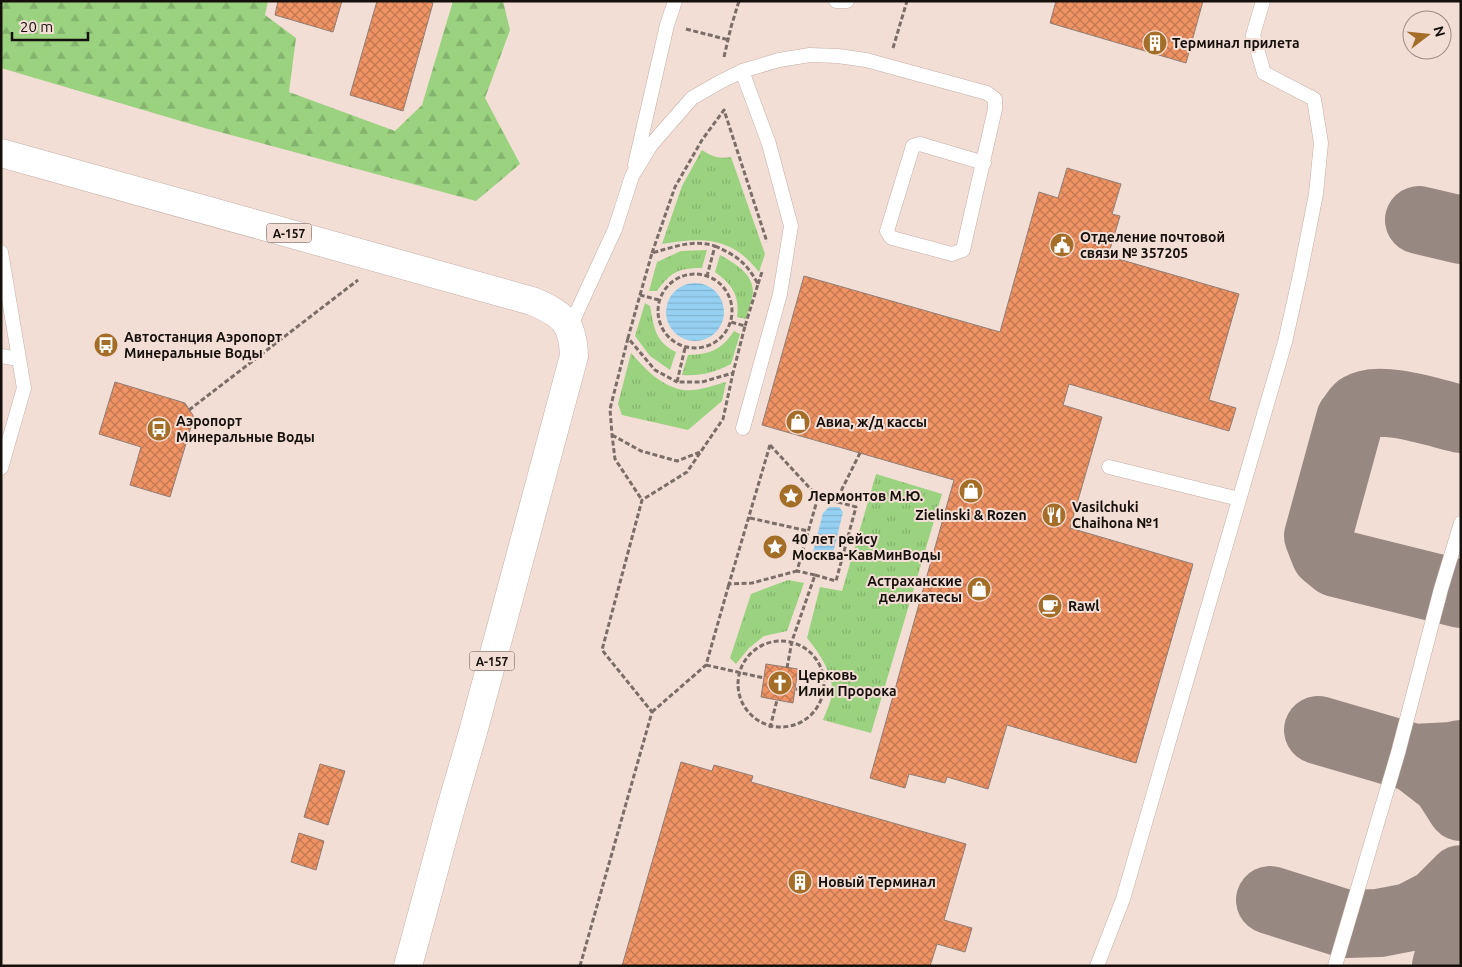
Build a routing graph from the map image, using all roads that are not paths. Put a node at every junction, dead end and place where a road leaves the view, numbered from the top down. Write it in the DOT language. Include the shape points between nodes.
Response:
graph roads {
  1 [pos="675,1"];
  2 [pos="836,1"];
  3 [pos="847,1"];
  4 [pos="1263,1"];
  5 [pos="742,71"];
  6 [pos="1,153"];
  7 [pos="984,163"];
  8 [pos="632,176"];
  9 [pos="1,252"];
  10 [pos="570,327"];
  11 [pos="1,356"];
  12 [pos="19,359"];
  13 [pos="743,428"];
  14 [pos="1110,467"];
  15 [pos="1,468"];
  16 [pos="1239,499"];
  17 [pos="1461,523"];
  18 [pos="408,966"];
  19 [pos="1097,966"];
  20 [pos="1334,966"];
  1 -- 8 [label="lane"];
  2 -- 3 [label="lane"];
  4 -- 16 [label="lane" via="1253,35 1264,73 1314,99 1321,142 1316,194 1294,304"];
  5 -- 7 [label="lane" via="810,55 838,56 866,60 987,92 995,99 995,109"];
  5 -- 8 [label="lane" via="692,98 652,145"];
  5 -- 13 [label="lane" via="769,144 791,226 780,294"];
  6 -- 10 [label="main road, А-157" via="532,302 558,315"];
  7 -- 7 [label="lane" via="963,250 952,254 890,236 888,226 911,148 915,144"];
  8 -- 10 [label="lane" via="615,229"];
  9 -- 12 [label="lane"];
  10 -- 18 [label="main road, А-157" via="574,356"];
  11 -- 12 [label="lane"];
  12 -- 15 [label="lane" via="24,388"];
  14 -- 16 [label="lane"];
  16 -- 19 [label="lane" via="1123,899"];
  17 -- 20 [label="lane" via="1398,753"];
}
